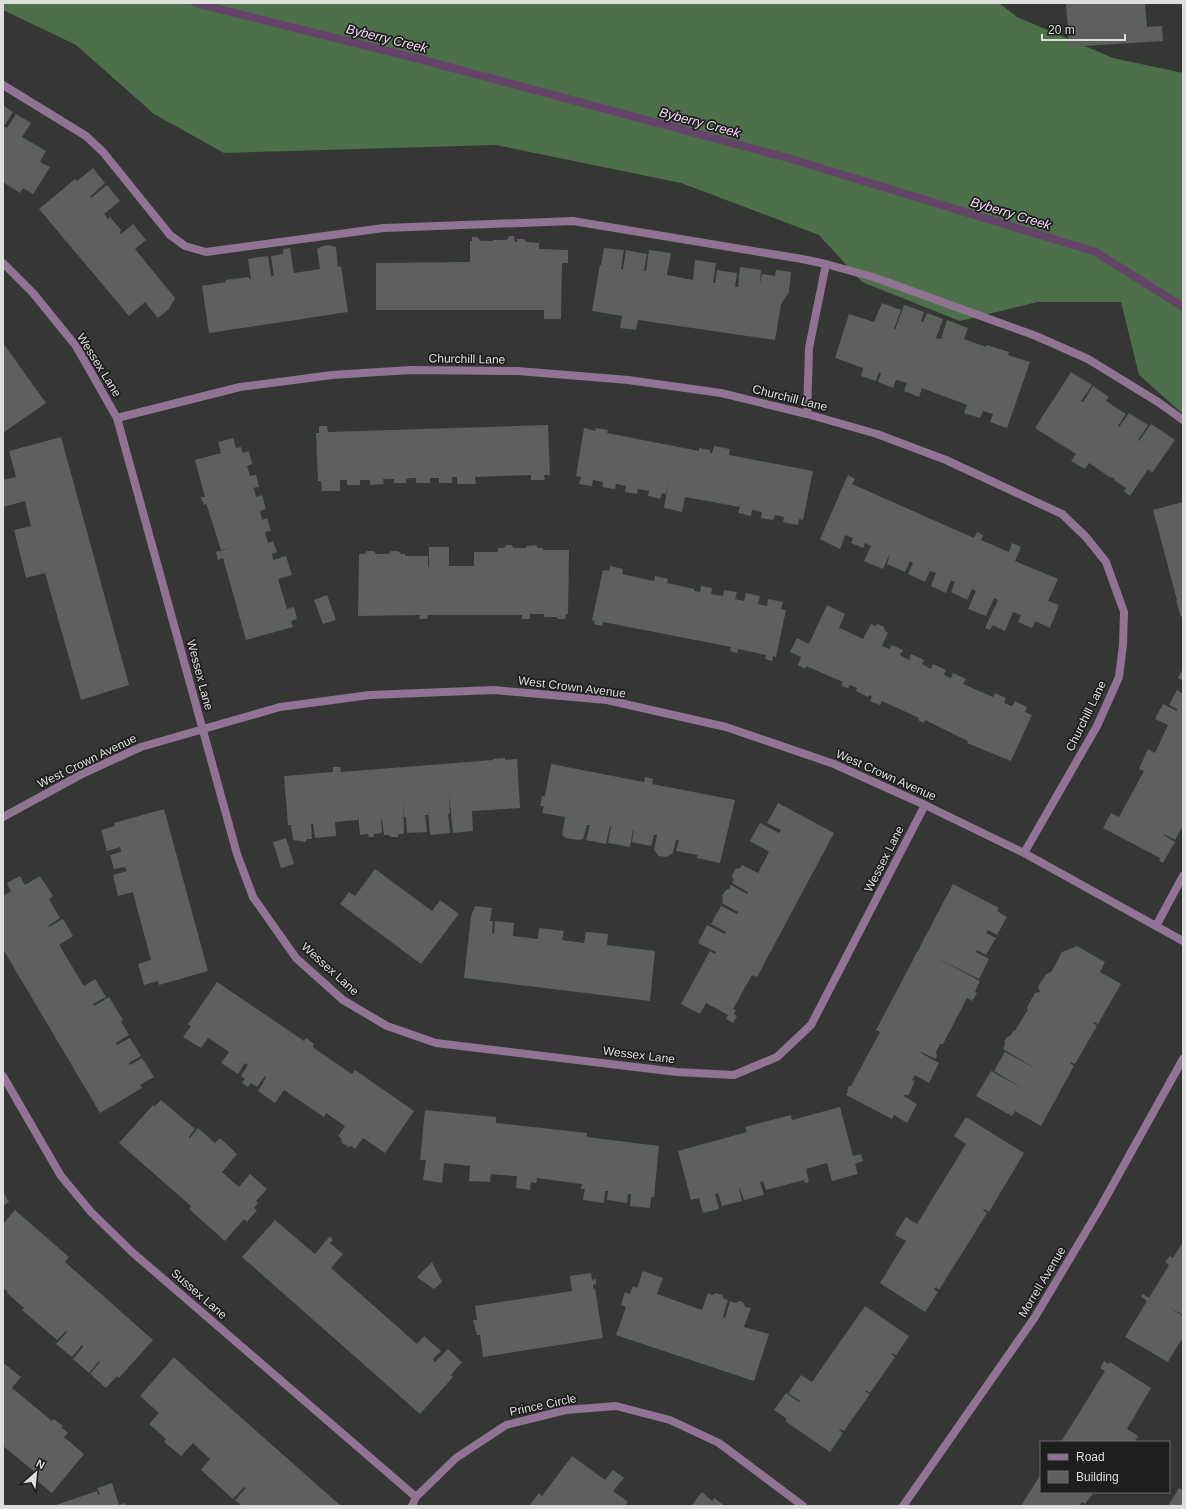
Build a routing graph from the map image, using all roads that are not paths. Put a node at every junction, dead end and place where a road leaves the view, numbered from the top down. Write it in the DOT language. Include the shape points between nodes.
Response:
graph roads {
  1 [pos="3,85"];
  2 [pos="3,263"];
  3 [pos="826,264"];
  4 [pos="808,414"];
  5 [pos="117,418"];
  6 [pos="1183,420"];
  7 [pos="202,730"];
  8 [pos="925,805"];
  9 [pos="3,817"];
  10 [pos="1024,853"];
  11 [pos="1183,876"];
  12 [pos="1156,926"];
  13 [pos="1183,941"];
  14 [pos="1183,1059"];
  15 [pos="3,1076"];
  16 [pos="416,1497"];
  17 [pos="412,1506"];
  18 [pos="802,1506"];
  19 [pos="903,1506"];
  1 -- 3 [label="street" via="86,136 103,152 170,235 185,246 206,252 384,228 573,221"];
  2 -- 5 [label="street, Wessex Lane" via="33,293 76,346"];
  3 -- 4 [label="street" via="809,348"];
  3 -- 6 [label="street" via="876,278 1036,336 1088,359"];
  4 -- 5 [label="street, Churchill Lane" via="721,393 628,380 518,371 410,370 332,375 240,387"];
  4 -- 10 [label="street, Churchill Lane" via="877,434 946,460 1062,514 1086,537 1106,562 1124,612 1119,677 1097,726"];
  5 -- 7 [label="street, Wessex Lane"];
  7 -- 8 [label="street, West Crown Avenue" via="280,707 370,695 494,690 607,700 726,727 834,764"];
  7 -- 8 [label="street, Wessex Lane" via="237,854 253,897 296,958 343,1000 387,1026 436,1043 677,1072 734,1075 777,1057 811,1025"];
  7 -- 9 [label="street, West Crown Avenue" via="141,747 84,773"];
  8 -- 10 [label="street, West Crown Avenue"];
  10 -- 12 [label="street, West Crown Avenue"];
  11 -- 12 [label="street"];
  12 -- 13 [label="street, West Crown Avenue"];
  14 -- 19 [label="street, Morrell Avenue" via="1035,1318"];
  15 -- 16 [label="street, Sussex Lane" via="61,1176 91,1212 132,1252"];
  16 -- 17 [label="street, Prince Circle"];
  16 -- 18 [label="street, Prince Circle" via="456,1458 506,1425 566,1410 616,1406 670,1420 719,1443"];
}
